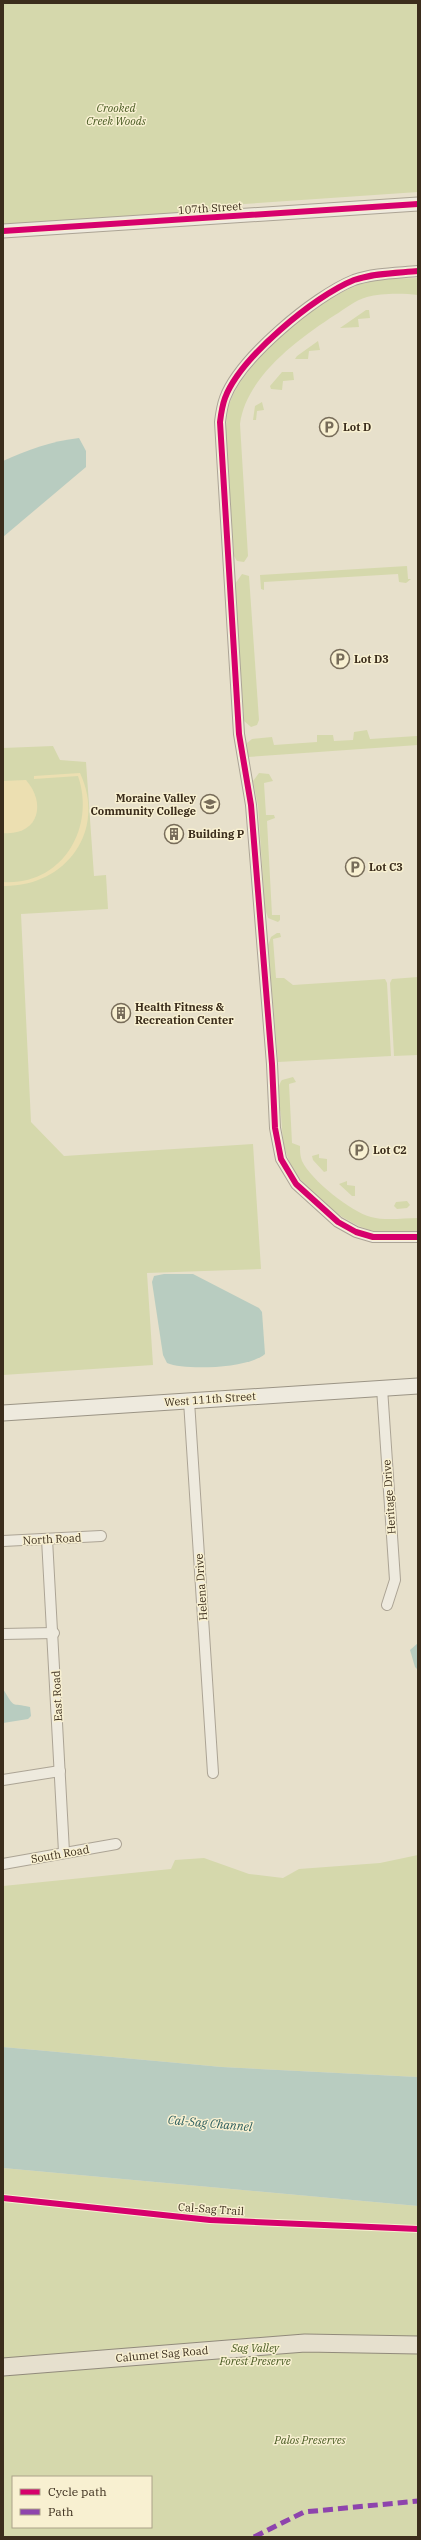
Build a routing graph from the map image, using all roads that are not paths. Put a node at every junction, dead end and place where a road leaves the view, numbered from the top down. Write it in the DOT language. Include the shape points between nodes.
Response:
graph roads {
  1 [pos="418,204"];
  2 [pos="3,231"];
  3 [pos="418,272"];
  4 [pos="418,1237"];
  5 [pos="418,1386"];
  6 [pos="382,1388"];
  7 [pos="189,1401"];
  8 [pos="3,1413"];
  9 [pos="101,1536"];
  10 [pos="47,1539"];
  11 [pos="3,1541"];
  12 [pos="388,1605"];
  13 [pos="54,1633"];
  14 [pos="3,1634"];
  15 [pos="60,1771"];
  16 [pos="213,1773"];
  17 [pos="3,1780"];
  18 [pos="116,1844"];
  19 [pos="64,1852"];
  20 [pos="3,1864"];
  21 [pos="418,2345"];
  22 [pos="3,2367"];
  1 -- 2 [label="street, 107th Street"];
  3 -- 4 [label="street" via="371,276 354,281 290,322 240,374 225,398 220,422 239,734 251,805 275,1128 281,1159 296,1184 338,1222 356,1232 373,1236"];
  5 -- 6 [label="main road, West 111th Street"];
  6 -- 7 [label="main road, West 111th Street"];
  6 -- 12 [label="street, Heritage Drive" via="395,1580"];
  7 -- 8 [label="main road, West 111th Street"];
  7 -- 16 [label="street, Helena Drive"];
  9 -- 10 [label="street, North Road"];
  10 -- 11 [label="street, North Road"];
  10 -- 13 [label="street, East Road"];
  13 -- 14 [label="street"];
  13 -- 15 [label="street, East Road"];
  15 -- 17 [label="street"];
  15 -- 19 [label="street, East Road"];
  18 -- 19 [label="street, South Road"];
  19 -- 20 [label="street, South Road"];
  21 -- 22 [label="main road, Calumet Sag Road" via="304,2343"];
}
